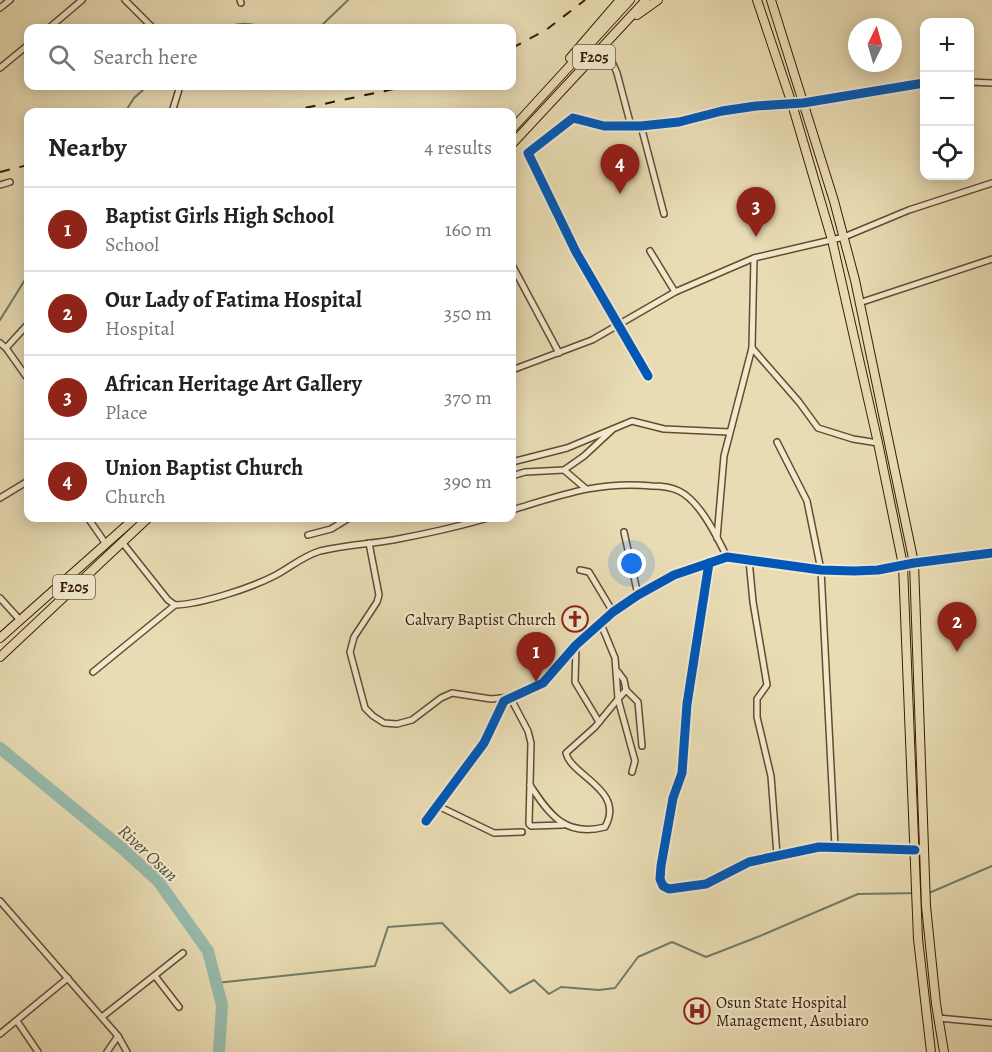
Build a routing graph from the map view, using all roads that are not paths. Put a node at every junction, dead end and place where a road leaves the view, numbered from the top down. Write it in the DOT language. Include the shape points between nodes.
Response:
graph roads {
  1 [pos="10,0"];
  2 [pos="82,0"];
  3 [pos="125,0"];
  4 [pos="620,0"];
  5 [pos="630,0"];
  6 [pos="646,0"];
  7 [pos="658,0"];
  8 [pos="757,0"];
  9 [pos="771,0"];
  10 [pos="0,8"];
  11 [pos="58,22"];
  12 [pos="55,24"];
  13 [pos="149,24"];
  14 [pos="24,48"];
  15 [pos="606,48"];
  16 [pos="0,68"];
  17 [pos="974,82"];
  18 [pos="992,83"];
  19 [pos="920,84"];
  20 [pos="179,90"];
  21 [pos="803,103"];
  22 [pos="792,104"];
  23 [pos="533,107"];
  24 [pos="173,108"];
  25 [pos="541,113"];
  26 [pos="516,125"];
  27 [pos="631,126"];
  28 [pos="641,126"];
  29 [pos="516,140"];
  30 [pos="10,182"];
  31 [pos="992,183"];
  32 [pos="0,185"];
  33 [pos="664,214"];
  34 [pos="844,237"];
  35 [pos="832,240"];
  36 [pos="650,251"];
  37 [pos="754,258"];
  38 [pos="992,259"];
  39 [pos="516,272"];
  40 [pos="675,292"];
  41 [pos="859,303"];
  42 [pos="620,325"];
  43 [pos="24,328"];
  44 [pos="0,343"];
  45 [pos="6,348"];
  46 [pos="752,348"];
  47 [pos="559,353"];
  48 [pos="516,369"];
  49 [pos="24,373"];
  50 [pos="648,376"];
  51 [pos="615,428"];
  52 [pos="729,432"];
  53 [pos="777,442"];
  54 [pos="878,443"];
  55 [pos="516,461"];
  56 [pos="564,470"];
  57 [pos="516,475"];
  58 [pos="24,483"];
  59 [pos="585,488"];
  60 [pos="0,498"];
  61 [pos="516,509"];
  62 [pos="91,522"];
  63 [pos="131,522"];
  64 [pos="144,522"];
  65 [pos="342,522"];
  66 [pos="473,522"];
  67 [pos="624,532"];
  68 [pos="308,535"];
  69 [pos="717,538"];
  70 [pos="122,542"];
  71 [pos="369,543"];
  72 [pos="106,544"];
  73 [pos="992,553"];
  74 [pos="728,557"];
  75 [pos="748,560"];
  76 [pos="709,563"];
  77 [pos="914,563"];
  78 [pos="903,565"];
  79 [pos="580,570"];
  80 [pos="821,570"];
  81 [pos="638,595"];
  82 [pos="0,598"];
  83 [pos="175,605"];
  84 [pos="613,612"];
  85 [pos="20,620"];
  86 [pos="601,624"];
  87 [pos="0,638"];
  88 [pos="576,645"];
  89 [pos="0,657"];
  90 [pos="617,671"];
  91 [pos="93,672"];
  92 [pos="626,690"];
  93 [pos="510,697"];
  94 [pos="618,699"];
  95 [pos="599,722"];
  96 [pos="642,746"];
  97 [pos="632,772"];
  98 [pos="529,784"];
  99 [pos="438,806"];
  100 [pos="426,821"];
  101 [pos="563,825"];
  102 [pos="522,832"];
  103 [pos="835,846"];
  104 [pos="915,850"];
  105 [pos="777,855"];
  106 [pos="0,901"];
  107 [pos="183,953"];
  108 [pos="155,976"];
  109 [pos="68,978"];
  110 [pos="179,1007"];
  111 [pos="102,1017"];
  112 [pos="938,1018"];
  113 [pos="17,1021"];
  114 [pos="992,1023"];
  115 [pos="0,1034"];
  116 [pos="118,1036"];
  117 [pos="38,1052"];
  118 [pos="107,1052"];
  119 [pos="127,1052"];
  120 [pos="931,1052"];
  121 [pos="944,1052"];
  1 -- 10 [label="street"];
  2 -- 11 [label="street"];
  3 -- 13 [label="street"];
  4 -- 23 [label="main road"];
  5 -- 23 [label="main road, F205"];
  6 -- 25 [label="main road, F205"];
  7 -- 15 [label="main road" via="640,11"];
  8 -- 22 [label="main road"];
  9 -- 21 [label="main road"];
  11 -- 12 [label="street"];
  14 -- 16 [label="street"];
  15 -- 25 [label="main road"];
  15 -- 27 [label="street"];
  17 -- 18 [label="street"];
  19 -- 21 [label="street"];
  20 -- 24 [label="street"];
  21 -- 22 [label="street"];
  21 -- 34 [label="main road"];
  22 -- 28 [label="street" via="756,106"];
  22 -- 35 [label="main road"];
  23 -- 26 [label="main road, F205"];
  25 -- 29 [label="main road"];
  27 -- 28 [label="street"];
  27 -- 42 [label="street" via="604,126 573,118 528,153 576,252"];
  28 -- 33 [label="street"];
  30 -- 32 [label="street"];
  31 -- 34 [label="street" via="909,210"];
  34 -- 35 [label="street"];
  34 -- 41 [label="main road"];
  35 -- 37 [label="street"];
  35 -- 54 [label="main road"];
  36 -- 40 [label="street"];
  37 -- 40 [label="street"];
  37 -- 46 [label="street"];
  38 -- 41 [label="street"];
  39 -- 47 [label="street"];
  40 -- 42 [label="street"];
  41 -- 77 [label="main road"];
  42 -- 47 [label="street"];
  42 -- 50 [label="street"];
  43 -- 45 [label="street"];
  44 -- 45 [label="street"];
  45 -- 49 [label="street"];
  46 -- 52 [label="street"];
  46 -- 54 [label="street" via="818,428"];
  47 -- 48 [label="street"];
  51 -- 52 [label="street" via="638,421 664,429"];
  51 -- 55 [label="street" via="567,448"];
  51 -- 56 [label="street"];
  52 -- 69 [label="street"];
  53 -- 80 [label="street" via="807,501"];
  54 -- 78 [label="main road"];
  56 -- 57 [label="street"];
  56 -- 59 [label="street"];
  58 -- 60 [label="street"];
  59 -- 61 [label="street"];
  59 -- 69 [label="street" via="627,483 679,491 691,500"];
  62 -- 72 [label="street"];
  63 -- 72 [label="main road, F205"];
  64 -- 70 [label="main road, F205"];
  65 -- 68 [label="street"];
  66 -- 71 [label="street"];
  67 -- 81 [label="street"];
  69 -- 74 [label="street"];
  70 -- 83 [label="street"];
  70 -- 89 [label="main road, F205"];
  71 -- 83 [label="street" via="314,553 272,577 203,602"];
  71 -- 93 [label="street" via="379,595 354,637 350,652 365,708 384,723 397,724 412,720 452,693 491,699"];
  72 -- 85 [label="main road, F205"];
  73 -- 77 [label="street"];
  74 -- 75 [label="street"];
  74 -- 76 [label="street"];
  75 -- 80 [label="street"];
  75 -- 105 [label="street" via="767,685 757,699 757,717 771,776"];
  76 -- 81 [label="street" via="674,575"];
  76 -- 105 [label="street" via="687,704 682,772 673,798 660,879 669,889 706,884 749,862"];
  77 -- 78 [label="street"];
  77 -- 112 [label="main road" via="926,906"];
  78 -- 80 [label="street" via="854,572"];
  78 -- 104 [label="main road"];
  79 -- 84 [label="street" via="589,572"];
  80 -- 103 [label="street"];
  81 -- 84 [label="street"];
  82 -- 85 [label="street"];
  83 -- 91 [label="street"];
  84 -- 86 [label="street"];
  85 -- 87 [label="main road, F205"];
  86 -- 88 [label="street"];
  86 -- 90 [label="street"];
  88 -- 93 [label="street" via="543,683"];
  88 -- 95 [label="street" via="575,682"];
  90 -- 92 [label="street"];
  90 -- 94 [label="street"];
  92 -- 94 [label="street"];
  92 -- 96 [label="street" via="638,702"];
  93 -- 98 [label="street" via="531,743"];
  93 -- 99 [label="street" via="504,701 484,743"];
  94 -- 95 [label="street"];
  94 -- 97 [label="street" via="635,761"];
  95 -- 101 [label="street" via="566,753 568,760 596,783 611,818 605,827 596,829"];
  98 -- 101 [label="street"];
  98 -- 101 [label="street" via="529,825"];
  99 -- 100 [label="street"];
  99 -- 102 [label="street" via="496,834"];
  103 -- 104 [label="street"];
  103 -- 105 [label="street"];
  104 -- 120 [label="main road" via="919,950"];
  106 -- 109 [label="street"];
  107 -- 108 [label="street"];
  108 -- 110 [label="street"];
  108 -- 111 [label="street"];
  109 -- 111 [label="street"];
  109 -- 113 [label="street"];
  111 -- 116 [label="street"];
  112 -- 114 [label="street"];
  112 -- 121 [label="main road"];
  113 -- 115 [label="street"];
  113 -- 117 [label="street"];
  116 -- 118 [label="street"];
  116 -- 119 [label="street"];
}
